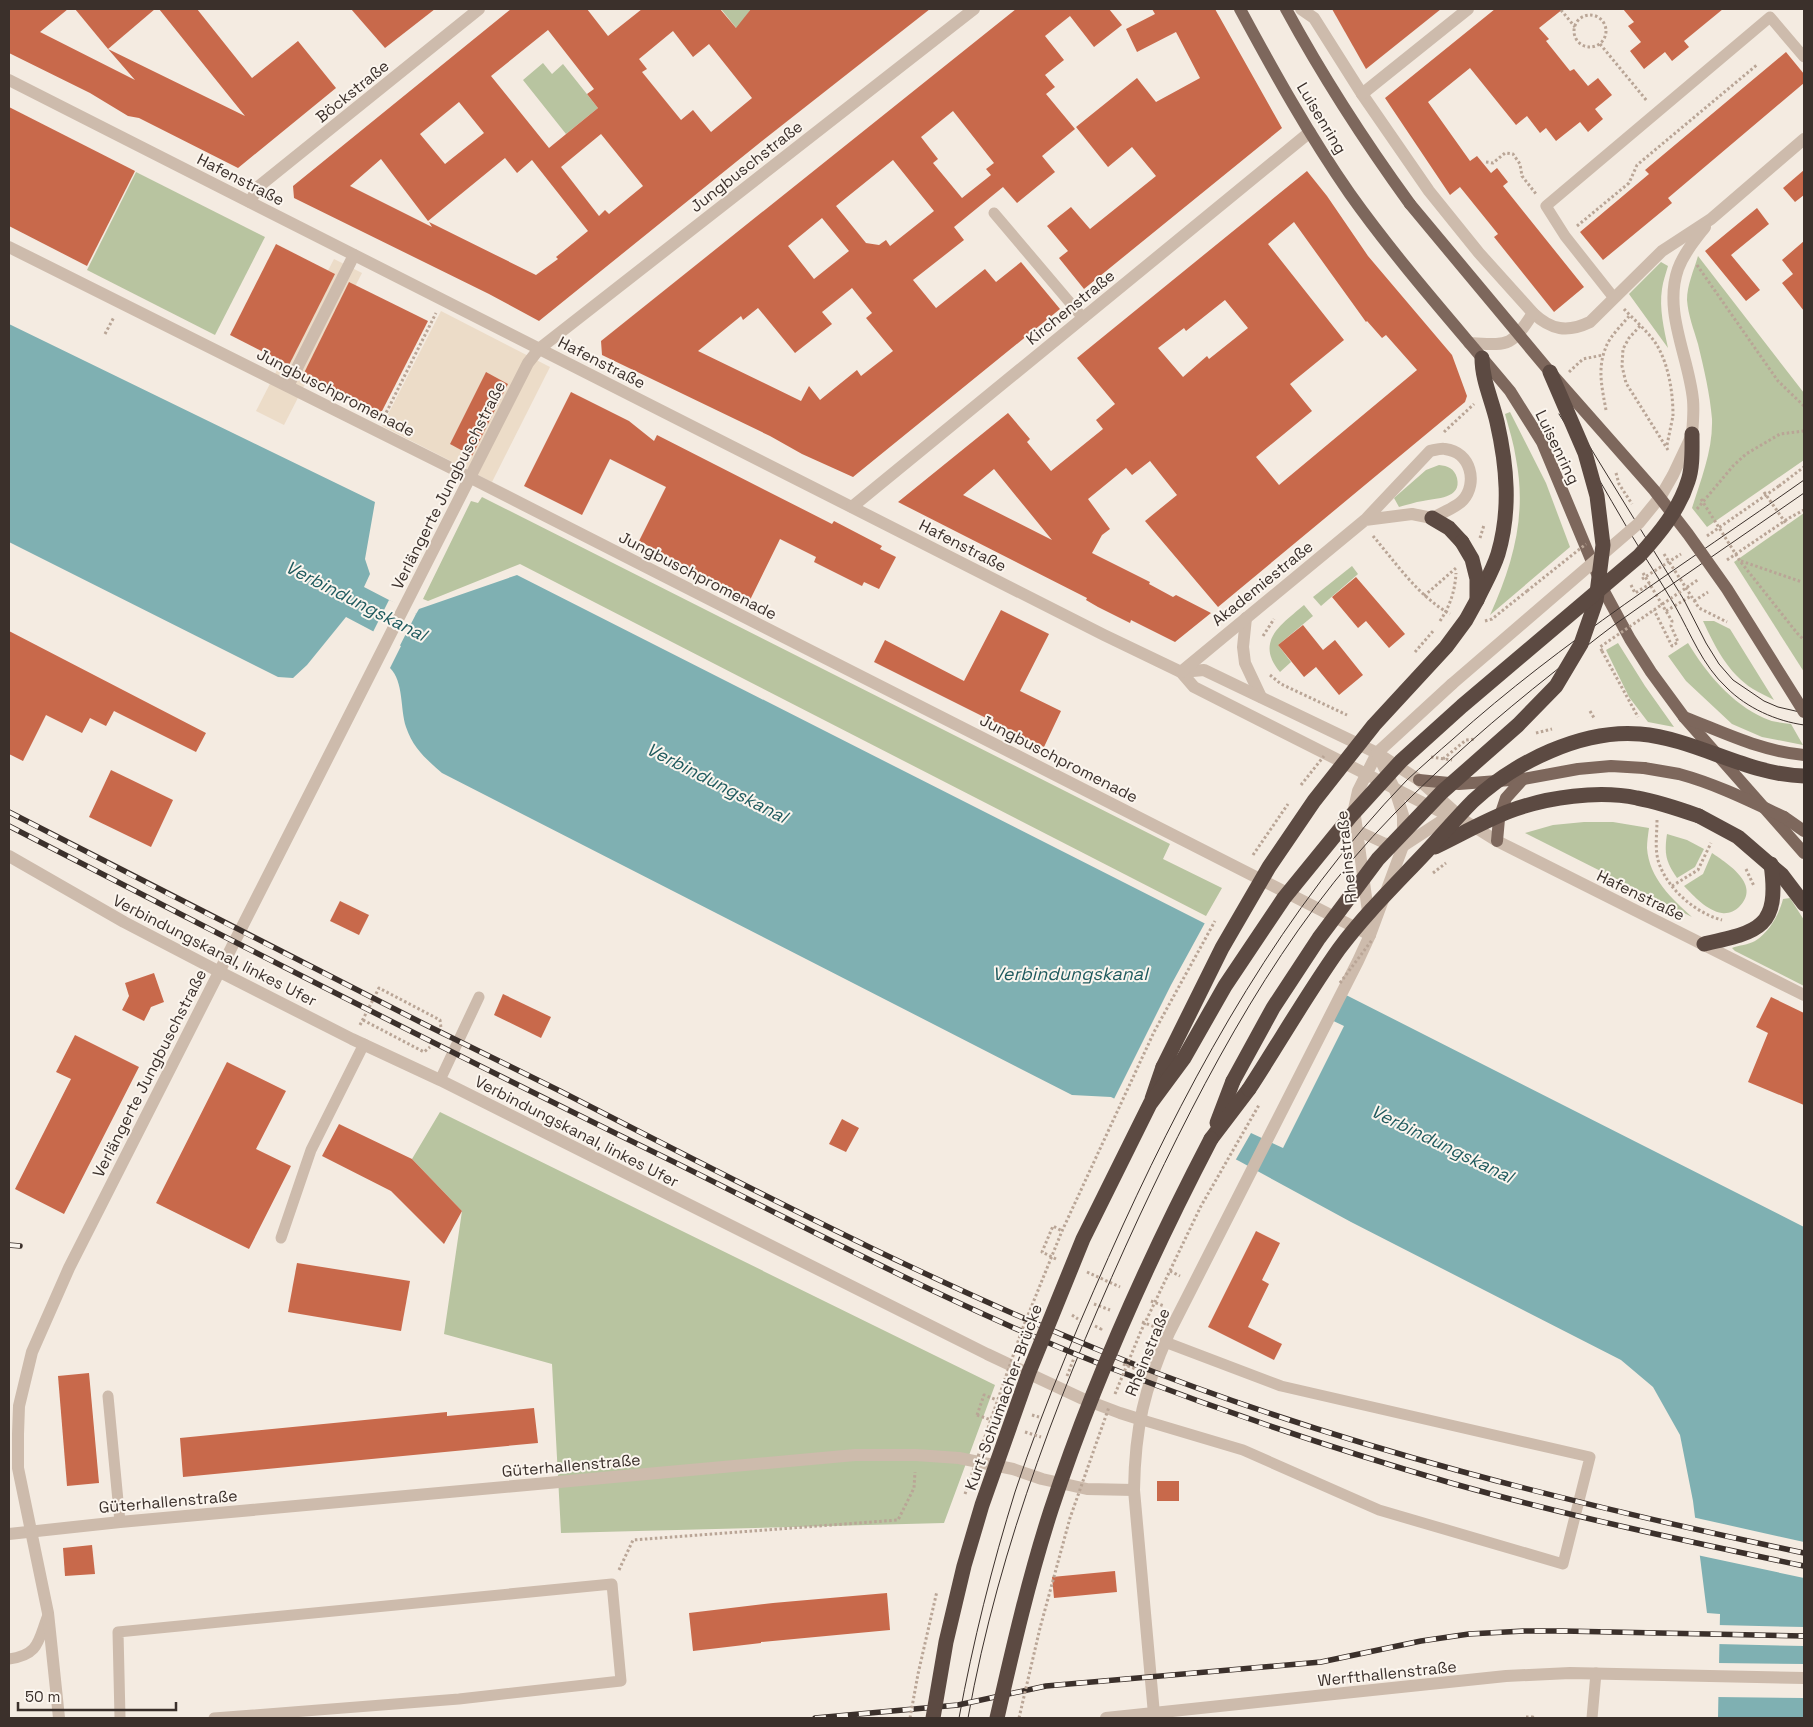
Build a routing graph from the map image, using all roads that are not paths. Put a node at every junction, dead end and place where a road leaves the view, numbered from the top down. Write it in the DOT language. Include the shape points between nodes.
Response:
graph roads {
  1 [pos="479,9"];
  2 [pos="1240,9"];
  3 [pos="1286,9"];
  4 [pos="1301,9"];
  5 [pos="1468,9"];
  6 [pos="969,10"];
  7 [pos="1804,57"];
  8 [pos="9,80"];
  9 [pos="1362,94"];
  10 [pos="1310,132"];
  11 [pos="1804,139"];
  12 [pos="250,202"];
  13 [pos="994,213"];
  14 [pos="1711,219"];
  15 [pos="9,247"];
  16 [pos="354,255"];
  17 [pos="1614,298"];
  18 [pos="1533,313"];
  19 [pos="1083,318"];
  20 [pos="1469,343"];
  21 [pos="539,349"];
  22 [pos="1482,358"];
  23 [pos="1550,372"];
  24 [pos="288,386"];
  25 [pos="1693,430"];
  26 [pos="469,477"];
  27 [pos="852,507"];
  28 [pos="1432,518"];
  29 [pos="1365,520"];
  30 [pos="1477,600"];
  31 [pos="1246,618"];
  32 [pos="1181,672"];
  33 [pos="1261,697"];
  34 [pos="1804,712"];
  35 [pos="1684,717"];
  36 [pos="1377,754"];
  37 [pos="1804,754"];
  38 [pos="1366,774"];
  39 [pos="1804,776"];
  40 [pos="1523,779"];
  41 [pos="1419,780"];
  42 [pos="1395,790"];
  43 [pos="1449,816"];
  44 [pos="1465,821"];
  45 [pos="1356,830"];
  46 [pos="1804,831"];
  47 [pos="1497,841"];
  48 [pos="1403,846"];
  49 [pos="1426,851"];
  50 [pos="1804,853"];
  51 [pos="9,856"];
  52 [pos="1771,864"];
  53 [pos="1804,904"];
  54 [pos="1371,935"];
  55 [pos="1704,944"];
  56 [pos="218,971"];
  57 [pos="1804,995"];
  58 [pos="480,997"];
  59 [pos="364,1044"];
  60 [pos="440,1080"];
  61 [pos="1150,1104"];
  62 [pos="1211,1139"];
  63 [pos="281,1238"];
  64 [pos="1165,1342"];
  65 [pos="108,1396"];
  66 [pos="14,1406"];
  67 [pos="1139,1419"];
  68 [pos="1134,1490"];
  69 [pos="120,1522"];
  70 [pos="32,1532"];
  71 [pos="9,1534"];
  72 [pos="48,1613"];
  73 [pos="9,1659"];
  74 [pos="1596,1674"];
  75 [pos="1804,1678"];
  76 [pos="1154,1714"];
  77 [pos="59,1718"];
  78 [pos="120,1718"];
  79 [pos="214,1718"];
  80 [pos="933,1718"];
  81 [pos="997,1718"];
  82 [pos="1106,1718"];
  83 [pos="1592,1718"];
  1 -- 12 [label="street, Böckstraße" via="258,187"];
  2 -- 10 [label="main road, Luisenring"];
  3 -- 23 [label="main road, Luisenring, bridge" via="1378,160 1410,204"];
  4 -- 9 [label="street" via="1314,18"];
  5 -- 9 [label="street"];
  6 -- 21 [label="street, Jungbuschstraße"];
  7 -- 17 [label="lane" via="1770,18 1546,206 1565,236"];
  8 -- 12 [label="street, Hafenstraße"];
  9 -- 18 [label="street" via="1429,191"];
  10 -- 19 [label="street, Kirchenstraße"];
  10 -- 20 [label="main road, Luisenring" via="1350,194"];
  11 -- 14 [label="street"];
  12 -- 16 [label="street, Hafenstraße"];
  13 -- 19 [label="lane"];
  14 -- 17 [label="street" via="1662,250"];
  14 -- 25 [label="street" via="1687,250 1678,270 1674,294 1676,320 1693,400"];
  15 -- 24 [label="street, Jungbuschpromenade"];
  16 -- 21 [label="street, Hafenstraße"];
  16 -- 24 [label="street"];
  17 -- 18 [label="street" via="1590,322 1578,328 1554,328"];
  18 -- 20 [label="street" via="1521,332 1503,344"];
  19 -- 27 [label="street, Kirchenstraße"];
  20 -- 22 [label="main road, Luisenring"];
  21 -- 26 [label="street, Verlängerte Jungbuschstraße" via="528,363"];
  21 -- 27 [label="street, Hafenstraße"];
  22 -- 30 [label="highway" via="1505,463 1506,500 1497,556"];
  22 -- 35 [label="main road, Luisenring" via="1510,391 1538,435 1605,592 1630,639"];
  23 -- 34 [label="main road, Luisenring, bridge" via="1654,490 1688,534 1727,589"];
  23 -- 62 [label="highway, bridge" via="1584,453 1597,496 1602,536 1596,601 1581,644 1556,686 1518,725 1442,792 1378,859 1324,930 1274,1008 1233,1081"];
  24 -- 26 [label="street, Jungbuschpromenade"];
  25 -- 36 [label="street, Rheinstraße, bridge" via="1665,489 1639,523 1478,659"];
  25 -- 61 [label="highway, bridge" via="1688,480 1675,510 1658,535 1639,556 1401,761 1350,817 1284,898 1225,986 1184,1058"];
  26 -- 54 [label="street, Jungbuschpromenade"];
  26 -- 56 [label="street, Verlängerte Jungbuschstraße"];
  27 -- 32 [label="street, Hafenstraße"];
  28 -- 29 [label="street" via="1412,514"];
  28 -- 29 [label="street, Akademiestraße" via="1462,501 1471,486 1471,472 1466,461 1445,448 1430,451"];
  28 -- 30 [label="highway, bridge" via="1449,528 1472,559 1477,579"];
  29 -- 31 [label="street, Akademiestraße"];
  30 -- 61 [label="highway, bridge" via="1446,647 1374,724 1314,801 1269,867 1222,948 1163,1067"];
  31 -- 32 [label="street, Akademiestraße"];
  31 -- 33 [label="street" via="1242,647 1245,663"];
  32 -- 33 [label="street, Hafenstraße" via="1204,670"];
  32 -- 38 [label="street, Hafenstraße" via="1194,687"];
  33 -- 36 [label="street, Hafenstraße"];
  35 -- 37 [label="main road" via="1765,747"];
  35 -- 50 [label="main road, Luisenring"];
  36 -- 38 [label="street, Rheinstraße"];
  36 -- 41 [label="street, Hafenstraße"];
  36 -- 42 [label="street, Rheinstraße"];
  38 -- 42 [label="street, Hafenstraße"];
  38 -- 45 [label="street, Rheinstraße" via="1354,809"];
  39 -- 49 [label="highway, bridge" via="1775,773 1680,742 1640,734 1592,736 1557,748 1503,778 1474,801"];
  40 -- 41 [label="main road" via="1459,784"];
  40 -- 46 [label="main road, bridge" via="1612,766 1678,774 1724,790"];
  40 -- 47 [label="main road" via="1506,798 1499,819"];
  41 -- 44 [label="street, Hafenstraße"];
  42 -- 43 [label="street, Hafenstraße"];
  42 -- 48 [label="street, Rheinstraße" via="1403,815"];
  43 -- 44 [label="street, Hafenstraße"];
  43 -- 48 [label="street"];
  44 -- 47 [label="street, Hafenstraße"];
  45 -- 48 [label="lane" via="1384,843"];
  45 -- 54 [label="street, Rheinstraße"];
  47 -- 55 [label="street, Hafenstraße"];
  48 -- 54 [label="street, Rheinstraße"];
  49 -- 52 [label="highway, bridge" via="1512,810 1548,800 1583,796 1636,798 1700,816 1738,836"];
  49 -- 62 [label="highway, bridge" via="1388,890 1340,949 1249,1089"];
  51 -- 56 [label="street, Verbindungskanal, linkes Ufer"];
  52 -- 53 [label="highway"];
  52 -- 55 [label="highway" via="1773,900 1764,921 1741,936"];
  54 -- 64 [label="street, Rheinstraße, bridge"];
  55 -- 57 [label="street, Hafenstraße"];
  56 -- 59 [label="street, Verbindungskanal, linkes Ufer"];
  56 -- 66 [label="street, Verlängerte Jungbuschstraße" via="69,1268 32,1352"];
  58 -- 60 [label="lane"];
  59 -- 60 [label="street, Verbindungskanal, linkes Ufer"];
  59 -- 63 [label="lane" via="311,1150"];
  60 -- 67 [label="street, Verbindungskanal, linkes Ufer" via="987,1354 1083,1399"];
  61 -- 80 [label="highway, Kurt-Schumacher-Brücke, bridge" via="1083,1239 1029,1372 964,1566"];
  62 -- 81 [label="highway, bridge" via="1131,1304 1086,1410 1048,1520 1016,1633"];
  64 -- 67 [label="street, Rheinstraße" via="1148,1383"];
  64 -- 67 [label="lane" via="1281,1386 1590,1457 1563,1564 1379,1510 1244,1450"];
  65 -- 69 [label="lane"];
  66 -- 70 [label="street, Verlängerte Jungbuschstraße" via="18,1468"];
  67 -- 68 [label="street, Rheinstraße"];
  68 -- 69 [label="street, Güterhallenstraße" via="1087,1489 959,1458 854,1455"];
  68 -- 76 [label="street, Rheinstraße"];
  69 -- 70 [label="street, Güterhallenstraße"];
  70 -- 71 [label="street, Güterhallenstraße"];
  70 -- 72 [label="street, Verlängerte Jungbuschstraße"];
  72 -- 73 [label="lane" via="36,1647 22,1657"];
  72 -- 77 [label="street, Verlängerte Jungbuschstraße"];
  74 -- 75 [label="street, Werfthallenstraße"];
  74 -- 76 [label="street, Werfthallenstraße" via="1506,1676"];
  74 -- 83 [label="lane"];
  76 -- 82 [label="street, Werfthallenstraße"];
  78 -- 79 [label="lane" via="118,1632 612,1584 621,1681 459,1699"];
}
